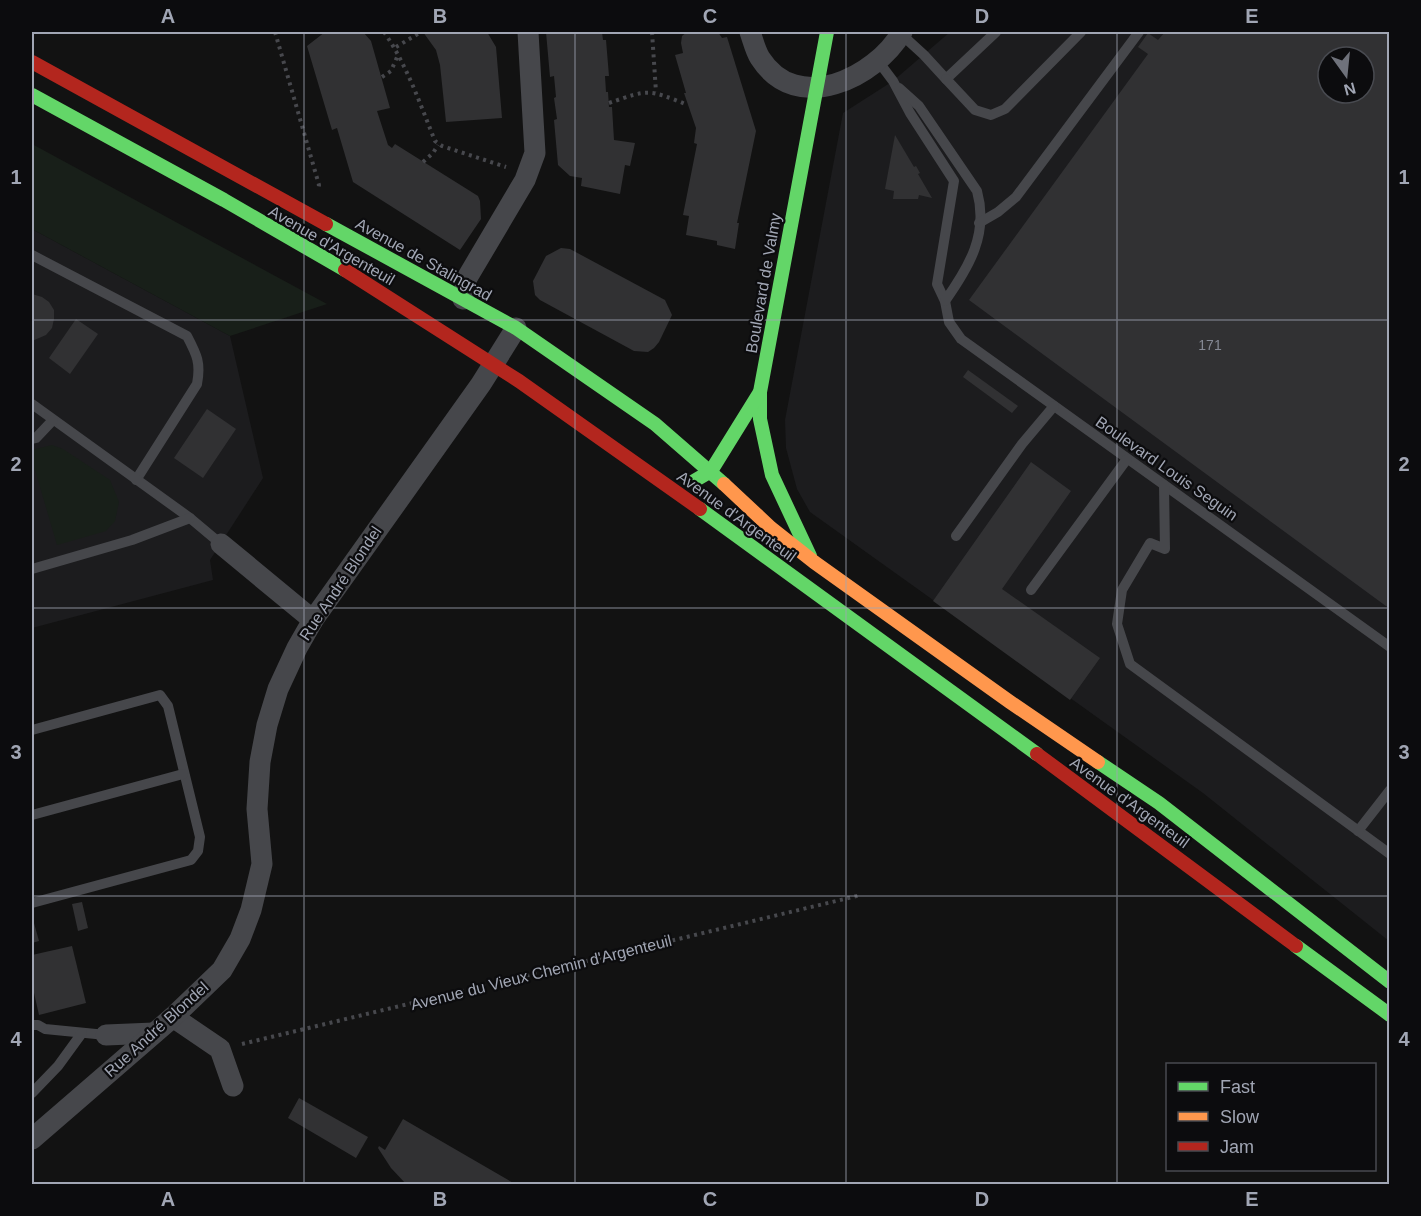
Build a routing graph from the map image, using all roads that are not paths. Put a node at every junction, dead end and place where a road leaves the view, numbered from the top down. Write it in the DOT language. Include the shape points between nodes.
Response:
graph roads {
  1 [pos="528,32"];
  2 [pos="750,32"];
  3 [pos="827,32"];
  4 [pos="996,32"];
  5 [pos="1082,32"];
  6 [pos="1139,32"];
  7 [pos="902,33"];
  8 [pos="878,61"];
  9 [pos="32,62"];
  10 [pos="946,79"];
  11 [pos="894,84"];
  12 [pos="817,89"];
  13 [pos="32,95"];
  14 [pos="979,223"];
  15 [pos="32,255"];
  16 [pos="463,299"];
  17 [pos="945,301"];
  18 [pos="516,328"];
  19 [pos="494,365"];
  20 [pos="760,392"];
  21 [pos="32,404"];
  22 [pos="1054,406"];
  23 [pos="53,420"];
  24 [pos="32,439"];
  25 [pos="1127,459"];
  26 [pos="711,471"];
  27 [pos="136,480"];
  28 [pos="1164,485"];
  29 [pos="676,492"];
  30 [pos="190,518"];
  31 [pos="771,528"];
  32 [pos="737,536"];
  33 [pos="956,536"];
  34 [pos="221,544"];
  35 [pos="814,562"];
  36 [pos="32,569"];
  37 [pos="1031,590"];
  38 [pos="313,620"];
  39 [pos="1389,647"];
  40 [pos="32,730"];
  41 [pos="183,774"];
  42 [pos="1389,790"];
  43 [pos="32,815"];
  44 [pos="1358,831"];
  45 [pos="1389,854"];
  46 [pos="32,903"];
  47 [pos="1389,982"];
  48 [pos="32,1013"];
  49 [pos="1389,1015"];
  50 [pos="173,1017"];
  51 [pos="35,1025"];
  52 [pos="82,1033"];
  53 [pos="154,1033"];
  54 [pos="106,1035"];
  55 [pos="233,1086"];
  56 [pos="32,1093"];
  57 [pos="32,1139"];
  1 -- 16 [label="street" via="535,153 525,180 466,278"];
  2 -- 12 [label="street" via="760,57 772,72 784,81"];
  3 -- 12 [label="main road, Boulevard de Valmy"];
  4 -- 10 [label="lane"];
  5 -- 10 [label="lane" via="1005,109 991,115 975,110"];
  6 -- 14 [label="lane" via="1016,197"];
  7 -- 8 [label="street"];
  7 -- 10 [label="lane"];
  8 -- 11 [label="lane, Boulevard Louis Seguin"];
  8 -- 12 [label="street" via="861,73"];
  9 -- 16 [label="main road, Avenue de Stalingrad"];
  11 -- 14 [label="lane, Boulevard Louis Seguin" via="919,106 977,191 981,203"];
  11 -- 17 [label="lane, Boulevard Louis Seguin" via="954,181 938,284"];
  12 -- 20 [label="main road, Boulevard de Valmy"];
  13 -- 19 [label="main road, Avenue d'Argenteuil" via="322,257"];
  14 -- 17 [label="lane, Boulevard Louis Seguin" via="978,245"];
  15 -- 27 [label="lane" via="187,336 193,348 200,366 197,384"];
  16 -- 18 [label="main road, Avenue de Stalingrad"];
  17 -- 22 [label="lane, Boulevard Louis Seguin" via="950,322 961,339"];
  18 -- 19 [label="street, Rue André Blondel"];
  18 -- 26 [label="main road, Avenue de Stalingrad" via="655,424"];
  19 -- 29 [label="main road, Avenue d'Argenteuil"];
  19 -- 38 [label="street, Rue André Blondel"];
  20 -- 26 [label="main road, Boulevard de Valmy"];
  20 -- 35 [label="main road" via="760,419 772,476"];
  21 -- 23 [label="lane"];
  22 -- 25 [label="lane, Boulevard Louis Seguin"];
  22 -- 33 [label="lane"];
  23 -- 24 [label="lane"];
  23 -- 27 [label="lane"];
  25 -- 28 [label="lane, Boulevard Louis Seguin"];
  25 -- 37 [label="lane"];
  26 -- 29 [label="main road, Boulevard de Valmy"];
  26 -- 31 [label="main road, Avenue de Stalingrad"];
  26 -- 32 [label="main road"];
  27 -- 30 [label="lane"];
  28 -- 39 [label="lane, Boulevard Louis Seguin"];
  28 -- 44 [label="lane" via="1165,549 1150,543 1122,590 1117,624 1130,664"];
  29 -- 32 [label="main road, Avenue d'Argenteuil"];
  30 -- 34 [label="lane"];
  30 -- 36 [label="lane" via="132,540"];
  31 -- 35 [label="main road, Avenue d'Argenteuil"];
  32 -- 49 [label="main road, Avenue d'Argenteuil"];
  34 -- 38 [label="street"];
  35 -- 47 [label="main road, Avenue d'Argenteuil" via="1159,803"];
  38 -- 50 [label="street, Rue André Blondel" via="278,689 263,743 257,809 262,864 251,910 222,970"];
  40 -- 41 [label="lane" via="160,695 168,706"];
  41 -- 43 [label="lane"];
  41 -- 46 [label="lane" via="200,837 198,851 191,860"];
  42 -- 44 [label="lane"];
  44 -- 45 [label="lane"];
  48 -- 51 [label="lane"];
  50 -- 53 [label="street, Rue André Blondel"];
  50 -- 55 [label="street" via="220,1049"];
  51 -- 52 [label="lane"];
  52 -- 54 [label="lane"];
  52 -- 56 [label="lane"];
  53 -- 54 [label="street"];
  53 -- 57 [label="street, Rue André Blondel"];
}
